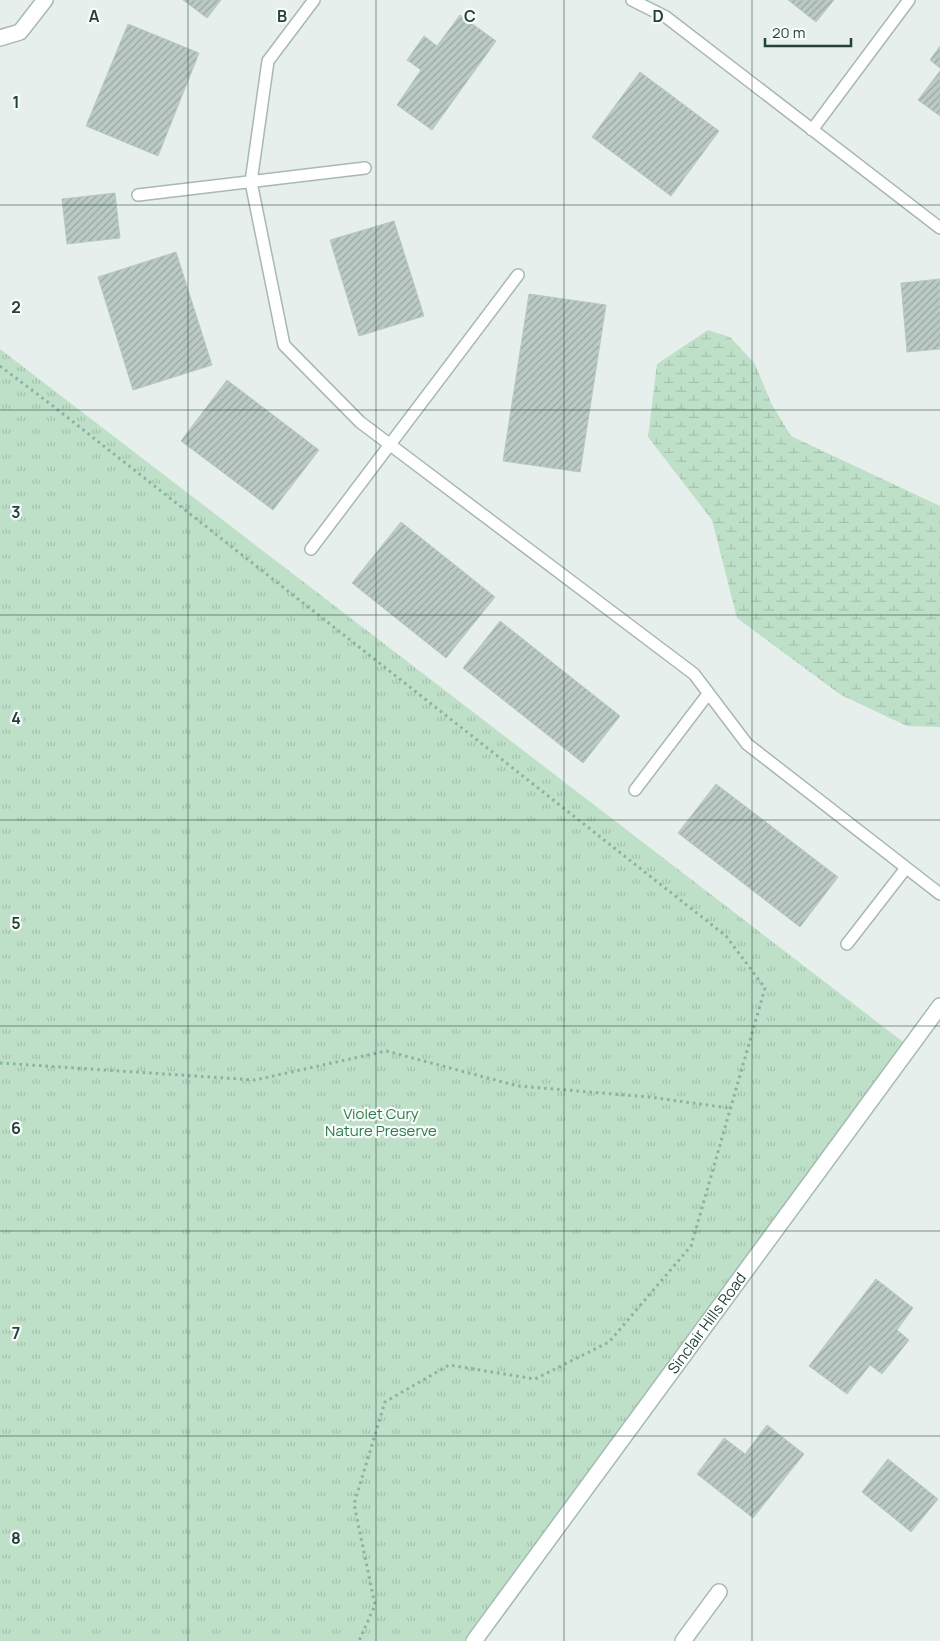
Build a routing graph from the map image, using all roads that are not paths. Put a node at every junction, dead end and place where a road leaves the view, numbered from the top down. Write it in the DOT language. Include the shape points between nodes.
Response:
graph roads {
  1 [pos="45,0"];
  2 [pos="314,0"];
  3 [pos="632,0"];
  4 [pos="908,0"];
  5 [pos="0,38"];
  6 [pos="812,130"];
  7 [pos="365,168"];
  8 [pos="251,182"];
  9 [pos="138,195"];
  10 [pos="940,228"];
  11 [pos="518,275"];
  12 [pos="390,445"];
  13 [pos="312,549"];
  14 [pos="708,694"];
  15 [pos="635,790"];
  16 [pos="906,868"];
  17 [pos="940,894"];
  18 [pos="847,944"];
  19 [pos="940,1006"];
  20 [pos="719,1592"];
  21 [pos="474,1641"];
  22 [pos="683,1641"];
  1 -- 5 [label="street" via="20,32"];
  2 -- 8 [label="lane" via="268,60"];
  3 -- 6 [label="lane" via="666,17"];
  4 -- 6 [label="lane"];
  6 -- 10 [label="lane"];
  7 -- 8 [label="lane"];
  8 -- 9 [label="lane"];
  8 -- 12 [label="lane" via="284,345 360,422"];
  11 -- 12 [label="lane"];
  12 -- 13 [label="lane"];
  12 -- 14 [label="lane" via="694,674"];
  14 -- 15 [label="lane"];
  14 -- 16 [label="lane" via="747,744"];
  16 -- 17 [label="lane"];
  16 -- 18 [label="lane"];
  19 -- 21 [label="street, Sinclair Hills Road"];
  20 -- 22 [label="street"];
}
